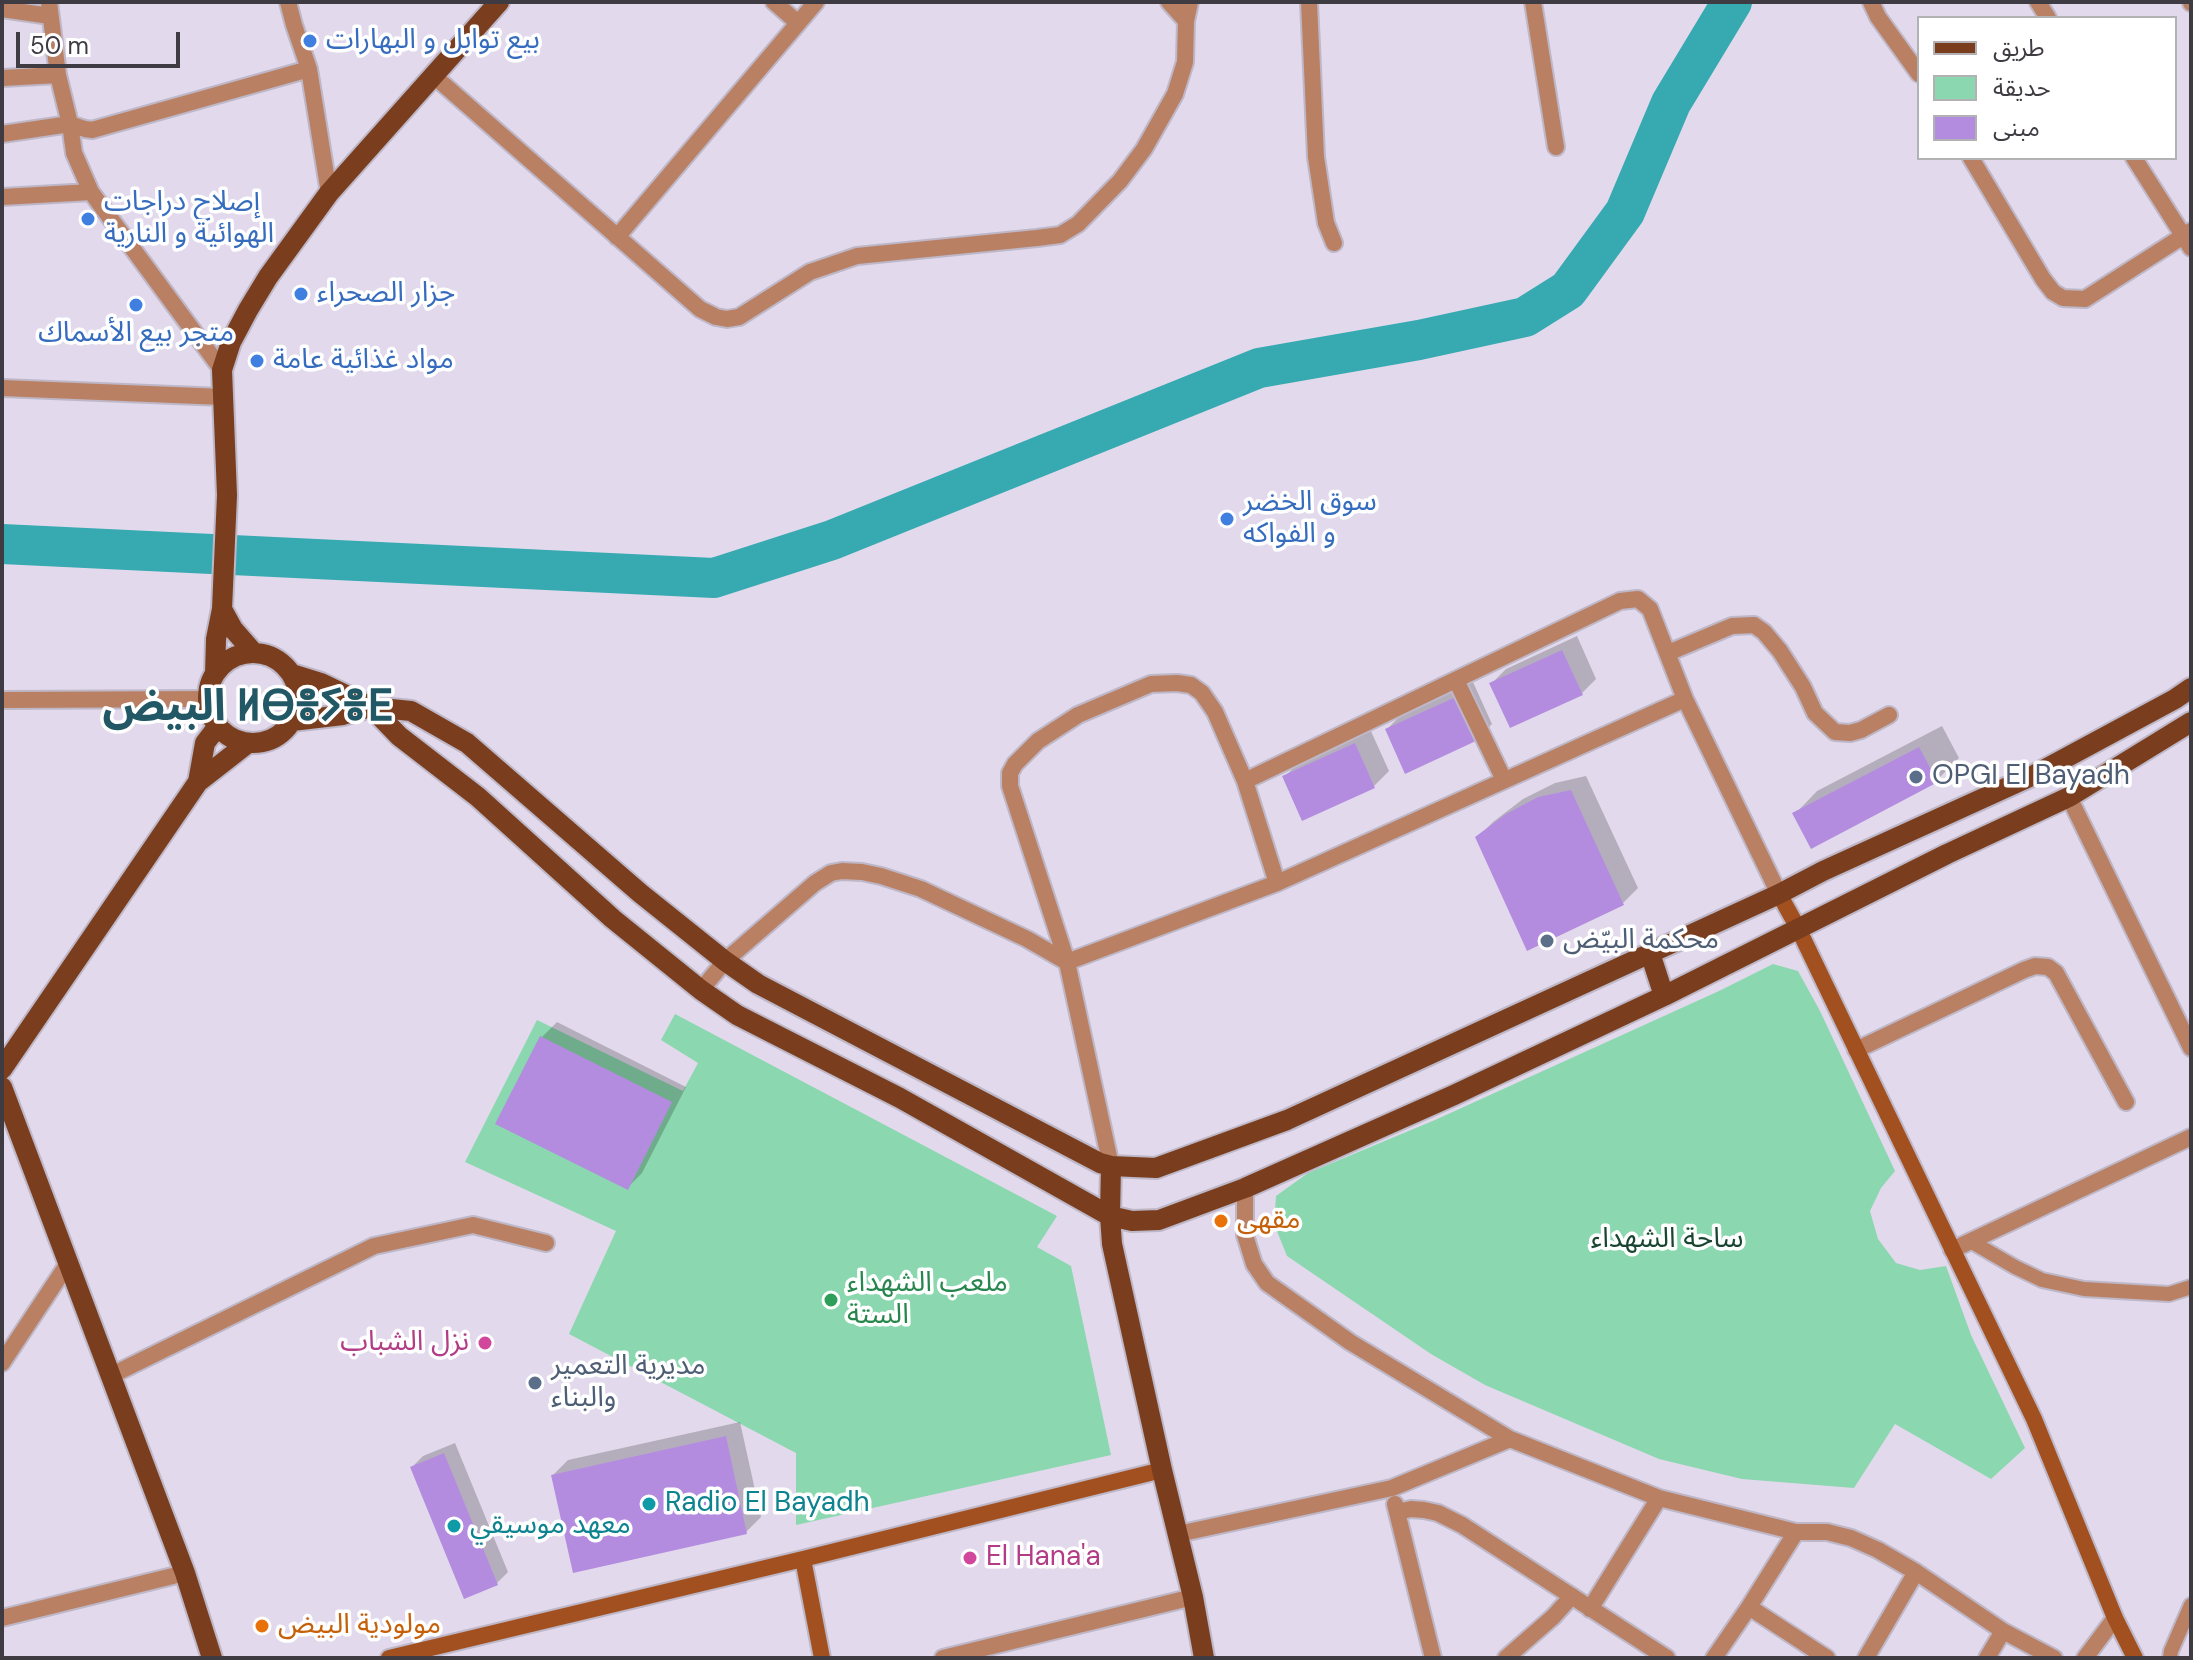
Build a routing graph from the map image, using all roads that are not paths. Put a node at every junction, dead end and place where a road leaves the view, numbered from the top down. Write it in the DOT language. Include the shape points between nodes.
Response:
graph roads {
  1 [pos="288,2"];
  2 [pos="499,2"];
  3 [pos="774,2"];
  4 [pos="816,2"];
  5 [pos="1169,2"];
  6 [pos="1190,2"];
  7 [pos="1309,2"];
  8 [pos="1533,2"];
  9 [pos="1871,2"];
  10 [pos="2,9"];
  11 [pos="50,9"];
  12 [pos="1186,21"];
  13 [pos="798,23"];
  14 [pos="309,69"];
  15 [pos="1917,71"];
  16 [pos="58,75"];
  17 [pos="434,76"];
  18 [pos="2,78"];
  19 [pos="70,124"];
  20 [pos="2,134"];
  21 [pos="1556,147"];
  22 [pos="1972,160"];
  23 [pos="2135,160"];
  24 [pos="91,192"];
  25 [pos="329,193"];
  26 [pos="2,197"];
  27 [pos="617,237"];
  28 [pos="2188,238"];
  29 [pos="1334,243"];
  30 [pos="222,370"];
  31 [pos="2,388"];
  32 [pos="223,397"];
  33 [pos="222,609"];
  34 [pos="254,653"];
  35 [pos="1668,653"];
  36 [pos="215,674"];
  37 [pos="292,674"];
  38 [pos="1456,680"];
  39 [pos="2183,694"];
  40 [pos="208,699"];
  41 [pos="1685,699"];
  42 [pos="2,700"];
  43 [pos="371,707"];
  44 [pos="1889,715"];
  45 [pos="292,721"];
  46 [pos="2191,722"];
  47 [pos="218,726"];
  48 [pos="248,743"];
  49 [pos="1504,780"];
  50 [pos="1245,781"];
  51 [pos="198,782"];
  52 [pos="2069,797"];
  53 [pos="1277,883"];
  54 [pos="1779,894"];
  55 [pos="1798,928"];
  56 [pos="1650,953"];
  57 [pos="725,961"];
  58 [pos="1067,962"];
  59 [pos="701,990"];
  60 [pos="1664,996"];
  61 [pos="2191,1048"];
  62 [pos="1856,1050"];
  63 [pos="2,1069"];
  64 [pos="2,1087"];
  65 [pos="2126,1102"];
  66 [pos="2191,1137"];
  67 [pos="1111,1166"];
  68 [pos="1245,1188"];
  69 [pos="1110,1216"];
  70 [pos="1972,1242"];
  71 [pos="546,1243"];
  72 [pos="1952,1250"];
  73 [pos="69,1262"];
  74 [pos="2191,1287"];
  75 [pos="2,1363"];
  76 [pos="112,1375"];
  77 [pos="1510,1439"];
  78 [pos="1162,1470"];
  79 [pos="1392,1488"];
  80 [pos="1659,1498"];
  81 [pos="1397,1512"];
  82 [pos="1796,1532"];
  83 [pos="1178,1534"];
  84 [pos="803,1559"];
  85 [pos="1916,1572"];
  86 [pos="185,1573"];
  87 [pos="1572,1596"];
  88 [pos="1193,1597"];
  89 [pos="2191,1605"];
  90 [pos="1749,1607"];
  91 [pos="1590,1609"];
  92 [pos="2,1618"];
  93 [pos="2115,1618"];
  94 [pos="2003,1631"];
  95 [pos="1870,1657"];
  96 [pos="212,1658"];
  97 [pos="389,1658"];
  98 [pos="822,1658"];
  99 [pos="943,1658"];
  100 [pos="1204,1658"];
  101 [pos="1433,1658"];
  102 [pos="1506,1658"];
  103 [pos="1667,1658"];
  104 [pos="1714,1658"];
  105 [pos="1827,1658"];
  106 [pos="1987,1658"];
  107 [pos="2054,1658"];
  108 [pos="2085,1658"];
  109 [pos="2135,1658"];
  110 [pos="2170,1658"];
  1 -- 14 [label="street"];
  2 -- 17 [label="main road"];
  3 -- 13 [label="street"];
  4 -- 13 [label="street"];
  5 -- 12 [label="street"];
  6 -- 12 [label="street"];
  7 -- 29 [label="street" via="1316,157"];
  8 -- 21 [label="street"];
  9 -- 15 [label="street"];
  10 -- 11 [label="street"];
  11 -- 16 [label="street"];
  12 -- 27 [label="street" via="1185,62 1175,94 1144,149 1078,224 1060,235 857,256 810,272 739,317 727,319 700,309"];
  13 -- 27 [label="street"];
  14 -- 19 [label="street" via="92,130"];
  14 -- 25 [label="street"];
  16 -- 18 [label="street"];
  16 -- 19 [label="street"];
  17 -- 25 [label="main road"];
  17 -- 27 [label="street"];
  19 -- 20 [label="street"];
  19 -- 24 [label="street" via="74,153"];
  22 -- 28 [label="street" via="2043,279 2063,298 2085,299"];
  23 -- 28 [label="street"];
  24 -- 26 [label="street"];
  24 -- 30 [label="street"];
  25 -- 30 [label="main road" via="248,310"];
  30 -- 32 [label="main road"];
  31 -- 32 [label="street"];
  32 -- 33 [label="main road" via="227,495"];
  33 -- 34 [label="main road"];
  33 -- 36 [label="main road"];
  34 -- 36 [label="main road" via="232,659"];
  34 -- 37 [label="main road" via="273,658"];
  35 -- 38 [label="street" via="1650,609 1632,599"];
  35 -- 41 [label="street"];
  35 -- 44 [label="street" via="1732,626 1754,625 1780,651 1815,713 1835,732 1861,730"];
  36 -- 40 [label="main road"];
  37 -- 43 [label="main road"];
  37 -- 45 [label="main road" via="298,701"];
  38 -- 49 [label="street"];
  38 -- 50 [label="street"];
  39 -- 46 [label="lane"];
  39 -- 54 [label="main road" via="2034,775"];
  40 -- 42 [label="street"];
  40 -- 47 [label="main road"];
  41 -- 49 [label="street"];
  41 -- 54 [label="street"];
  43 -- 45 [label="main road"];
  43 -- 57 [label="main road" via="411,711 467,743"];
  43 -- 59 [label="main road"];
  45 -- 48 [label="main road" via="278,736"];
  46 -- 52 [label="main road"];
  47 -- 48 [label="main road"];
  47 -- 51 [label="main road" via="205,743"];
  48 -- 51 [label="main road"];
  49 -- 53 [label="street"];
  50 -- 53 [label="street"];
  50 -- 58 [label="street" via="1202,693 1177,683 1151,684 1078,715 1020,757 1010,773 1010,786"];
  51 -- 63 [label="main road"];
  52 -- 55 [label="main road"];
  52 -- 61 [label="street"];
  53 -- 58 [label="street"];
  54 -- 55 [label="street"];
  54 -- 56 [label="main road"];
  55 -- 60 [label="main road"];
  55 -- 62 [label="street"];
  56 -- 60 [label="main road"];
  56 -- 67 [label="main road" via="1287,1120 1156,1168"];
  57 -- 58 [label="street" via="815,883 842,871 921,889"];
  57 -- 59 [label="street"];
  57 -- 67 [label="main road" via="758,984"];
  58 -- 67 [label="street"];
  59 -- 69 [label="main road" via="737,1015 900,1098"];
  60 -- 68 [label="main road"];
  62 -- 65 [label="street" via="2035,966 2048,967"];
  62 -- 72 [label="street"];
  64 -- 73 [label="main road"];
  66 -- 70 [label="street"];
  67 -- 69 [label="main road"];
  68 -- 69 [label="main road" via="1159,1220"];
  68 -- 77 [label="street" via="1245,1235 1267,1283 1350,1342"];
  69 -- 78 [label="main road"];
  70 -- 72 [label="street"];
  70 -- 74 [label="lane" via="2042,1280 2084,1289 2169,1294"];
  71 -- 76 [label="street" via="473,1225 374,1246"];
  72 -- 93 [label="street" via="2034,1419"];
  73 -- 75 [label="street"];
  73 -- 76 [label="main road"];
  76 -- 86 [label="main road"];
  77 -- 79 [label="street"];
  77 -- 80 [label="street"];
  78 -- 83 [label="main road"];
  78 -- 84 [label="street"];
  79 -- 81 [label="street"];
  79 -- 83 [label="street"];
  80 -- 82 [label="street"];
  80 -- 91 [label="street"];
  81 -- 87 [label="street" via="1438,1513"];
  81 -- 101 [label="street"];
  82 -- 85 [label="street" via="1851,1538"];
  82 -- 90 [label="street"];
  83 -- 88 [label="main road"];
  84 -- 97 [label="street"];
  84 -- 98 [label="street"];
  85 -- 94 [label="street"];
  85 -- 95 [label="street"];
  86 -- 92 [label="street"];
  86 -- 96 [label="main road"];
  87 -- 91 [label="street"];
  87 -- 102 [label="street"];
  88 -- 99 [label="street"];
  88 -- 100 [label="main road"];
  89 -- 110 [label="lane"];
  90 -- 104 [label="street"];
  90 -- 105 [label="street"];
  91 -- 103 [label="street"];
  93 -- 108 [label="street"];
  93 -- 109 [label="street"];
  94 -- 106 [label="street"];
  94 -- 107 [label="street"];
}
